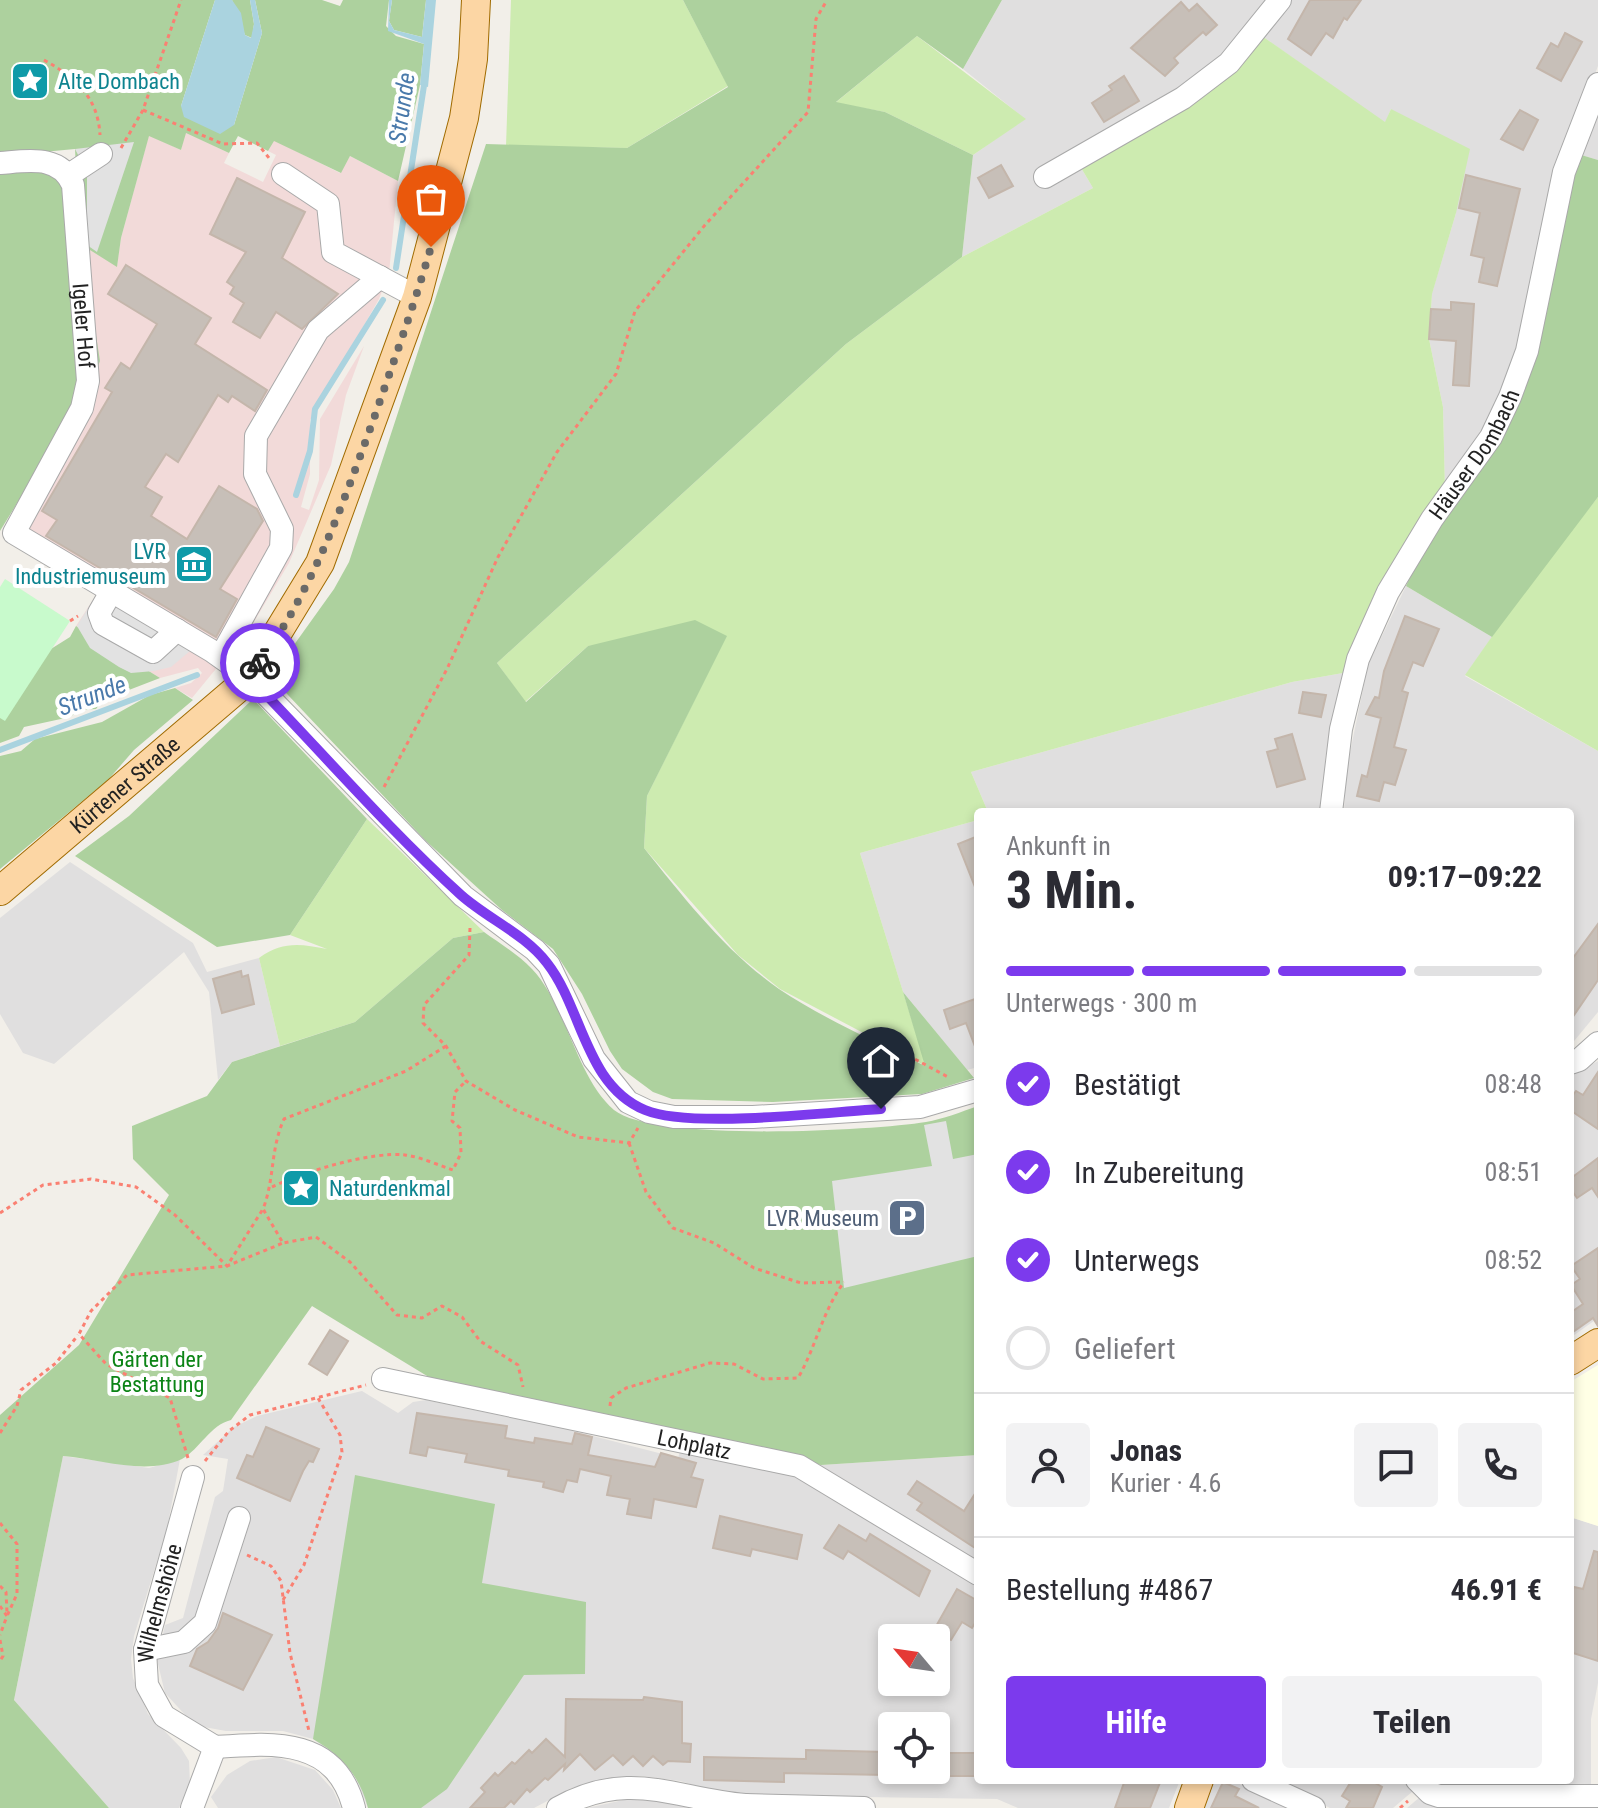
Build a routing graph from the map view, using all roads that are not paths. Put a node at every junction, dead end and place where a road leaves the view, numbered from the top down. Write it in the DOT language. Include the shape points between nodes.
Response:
graph roads {
  1 [pos="476,0"];
  2 [pos="1280,0"];
  3 [pos="1598,84"];
  4 [pos="101,154"];
  5 [pos="0,163"];
  6 [pos="283,174"];
  7 [pos="69,175"];
  8 [pos="1045,177"];
  9 [pos="380,277"];
  10 [pos="417,297"];
  11 [pos="111,592"];
  12 [pos="177,630"];
  13 [pos="221,656"];
  14 [pos="250,678"];
  15 [pos="1331,808"];
  16 [pos="0,891"];
  17 [pos="1598,1043"];
  18 [pos="1574,1062"];
  19 [pos="974,1091"];
  20 [pos="1598,1343"];
  21 [pos="1574,1358"];
  22 [pos="383,1379"];
  23 [pos="193,1477"];
  24 [pos="239,1518"];
  25 [pos="974,1572"];
  26 [pos="145,1650"];
  27 [pos="215,1747"];
  28 [pos="1198,1784"];
  29 [pos="1262,1784"];
  30 [pos="1421,1784"];
  31 [pos="1598,1796"];
  32 [pos="745,1807"];
  33 [pos="192,1808"];
  34 [pos="354,1808"];
  35 [pos="558,1808"];
  36 [pos="864,1808"];
  37 [pos="1189,1808"];
  38 [pos="1314,1808"];
  1 -- 10 [label="main road, Kürtener Straße" via="464,118"];
  2 -- 8 [label="street" via="1229,63 1183,98"];
  3 -- 15 [label="street, Häuser Dombach" via="1564,172 1527,351 1510,397 1491,437 1388,592 1358,659 1341,729"];
  4 -- 7 [label="street"];
  5 -- 7 [label="street" via="37,160 55,164"];
  6 -- 9 [label="street" via="328,204 333,252"];
  7 -- 11 [label="street, Igeler Hof" via="76,207 88,381 82,408 14,533"];
  9 -- 10 [label="street"];
  9 -- 13 [label="street" via="318,330 256,436 255,474 283,537 271,569"];
  10 -- 14 [label="main road, Kürtener Straße" via="334,532 293,612"];
  11 -- 12 [label="street"];
  11 -- 12 [label="street" via="99,613 103,624 153,652"];
  12 -- 13 [label="street"];
  13 -- 14 [label="street"];
  14 -- 16 [label="main road, Kürtener Straße"];
  14 -- 19 [label="street" via="463,896 549,965 594,1059 628,1102 674,1117 753,1117 920,1107"];
  17 -- 18 [label="street"];
  20 -- 21 [label="main road"];
  22 -- 25 [label="street, Lohplatz" via="799,1466"];
  23 -- 26 [label="street, Wilhelmshöhe"];
  24 -- 26 [label="street" via="205,1623 184,1642"];
  26 -- 27 [label="street, Wilhelmshöhe" via="147,1685 164,1716"];
  27 -- 33 [label="street"];
  27 -- 34 [label="street" via="284,1744 313,1754 343,1781"];
  28 -- 37 [label="main road"];
  29 -- 38 [label="street"];
  30 -- 31 [label="street" via="1439,1796"];
  32 -- 35 [label="street" via="665,1789 627,1788 587,1795"];
  32 -- 36 [label="street"];
}
